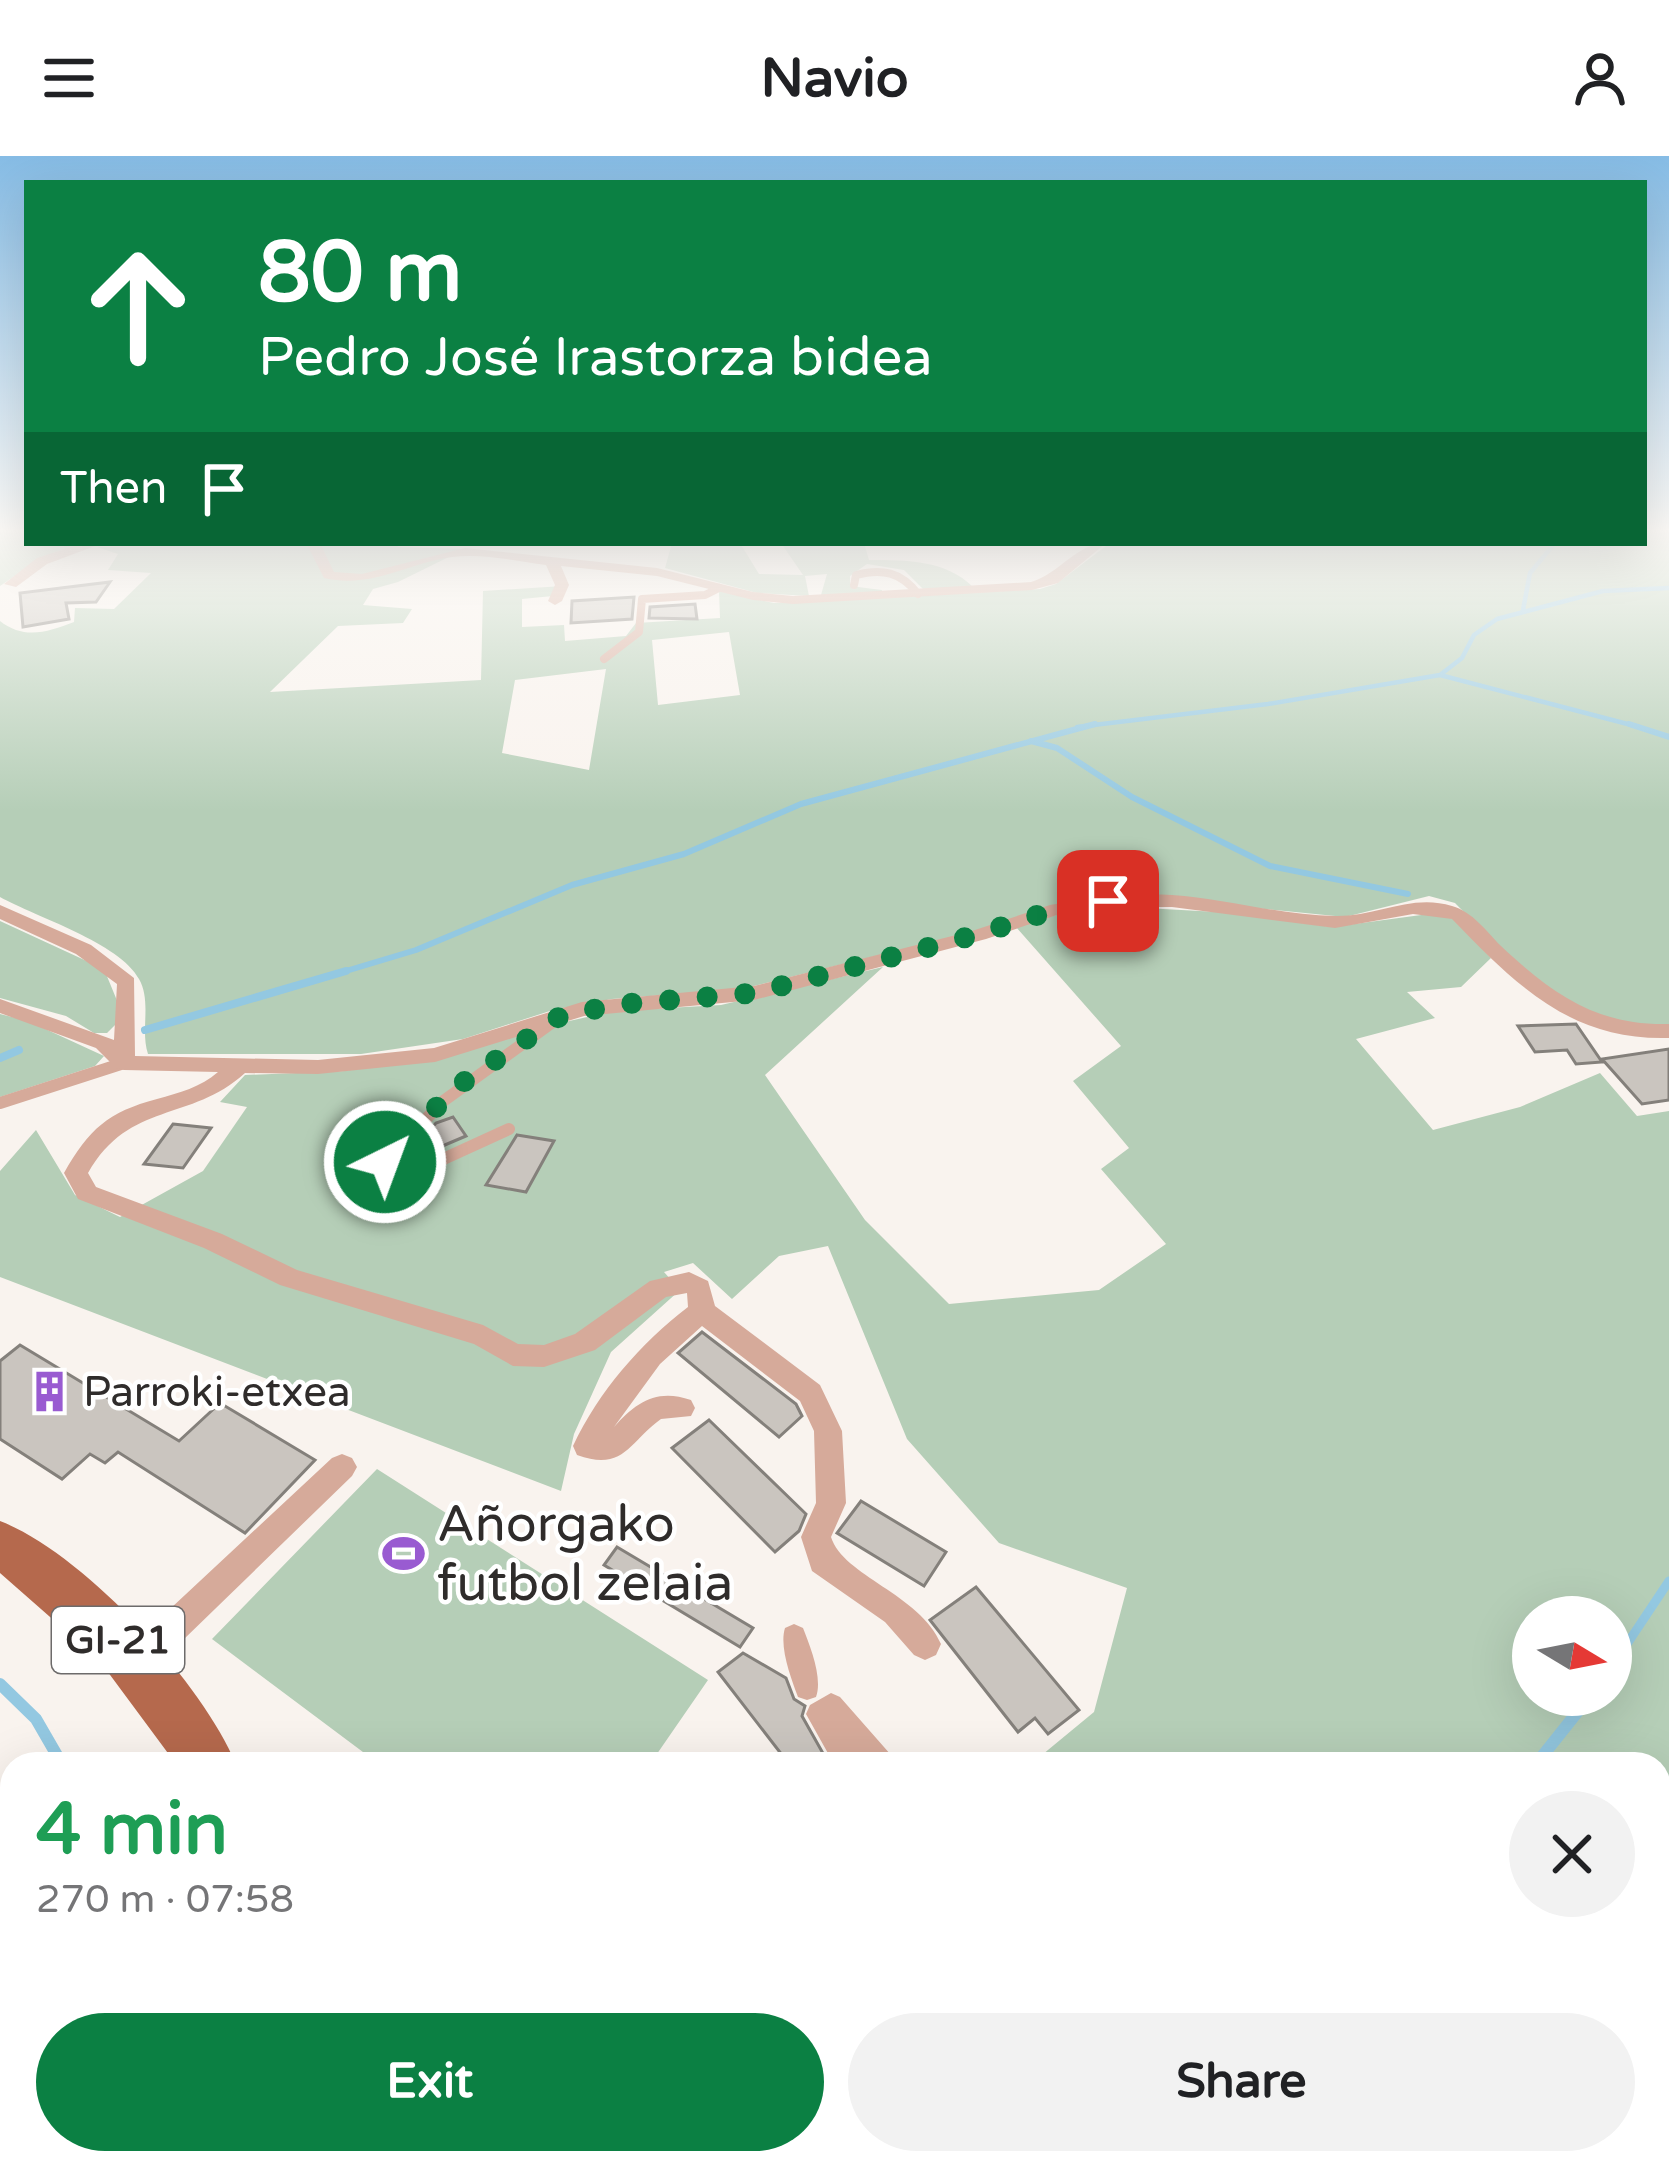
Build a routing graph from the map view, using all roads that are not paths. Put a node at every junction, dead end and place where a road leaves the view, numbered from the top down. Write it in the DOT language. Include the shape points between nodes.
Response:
graph roads {
  1 [pos="640,623"];
  2 [pos="604,659"];
  3 [pos="0,911"];
  4 [pos="0,1006"];
  5 [pos="562,1015"];
  6 [pos="1669,1031"];
  7 [pos="124,1063"];
  8 [pos="238,1067"];
  9 [pos="0,1102"];
  10 [pos="509,1129"];
  11 [pos="702,1311"];
  12 [pos="681,1408"];
  13 [pos="342,1467"];
  14 [pos="0,1544"];
  15 [pos="794,1636"];
  16 [pos="926,1644"];
  17 [pos="138,1661"];
  18 [pos="807,1688"];
  19 [pos="200,1752"];
  20 [pos="842,1752"];
  21 [pos="872,1752"];
  1 -- 2 [label="lane"];
  3 -- 7 [label="street" via="82,948 127,983"];
  4 -- 7 [label="street" via="104,1043"];
  5 -- 6 [label="street" via="754,993 1108,901 1335,922 1442,907 1552,1002 1603,1025"];
  5 -- 8 [label="street" via="435,1055"];
  5 -- 10 [label="lane" via="465,1081 385,1162 390,1176 404,1178"];
  7 -- 8 [label="street"];
  7 -- 9 [label="lane"];
  8 -- 11 [label="street" via="222,1087 148,1106 105,1131 76,1173 87,1193 290,1278 483,1336 513,1355 544,1357 585,1342 658,1288 689,1282 699,1288"];
  11 -- 12 [label="street" via="624,1382 587,1446 613,1447 649,1409"];
  11 -- 16 [label="street" via="810,1393 827,1431 831,1503 816,1537 823,1561 896,1611"];
  13 -- 17 [label="street"];
  14 -- 17 [label="main road, GI-21" via="50,1577"];
  15 -- 18 [label="street"];
  17 -- 19 [label="main road, GI-21"];
  20 -- 21 [label="street" via="819,1714 832,1706"];
}
